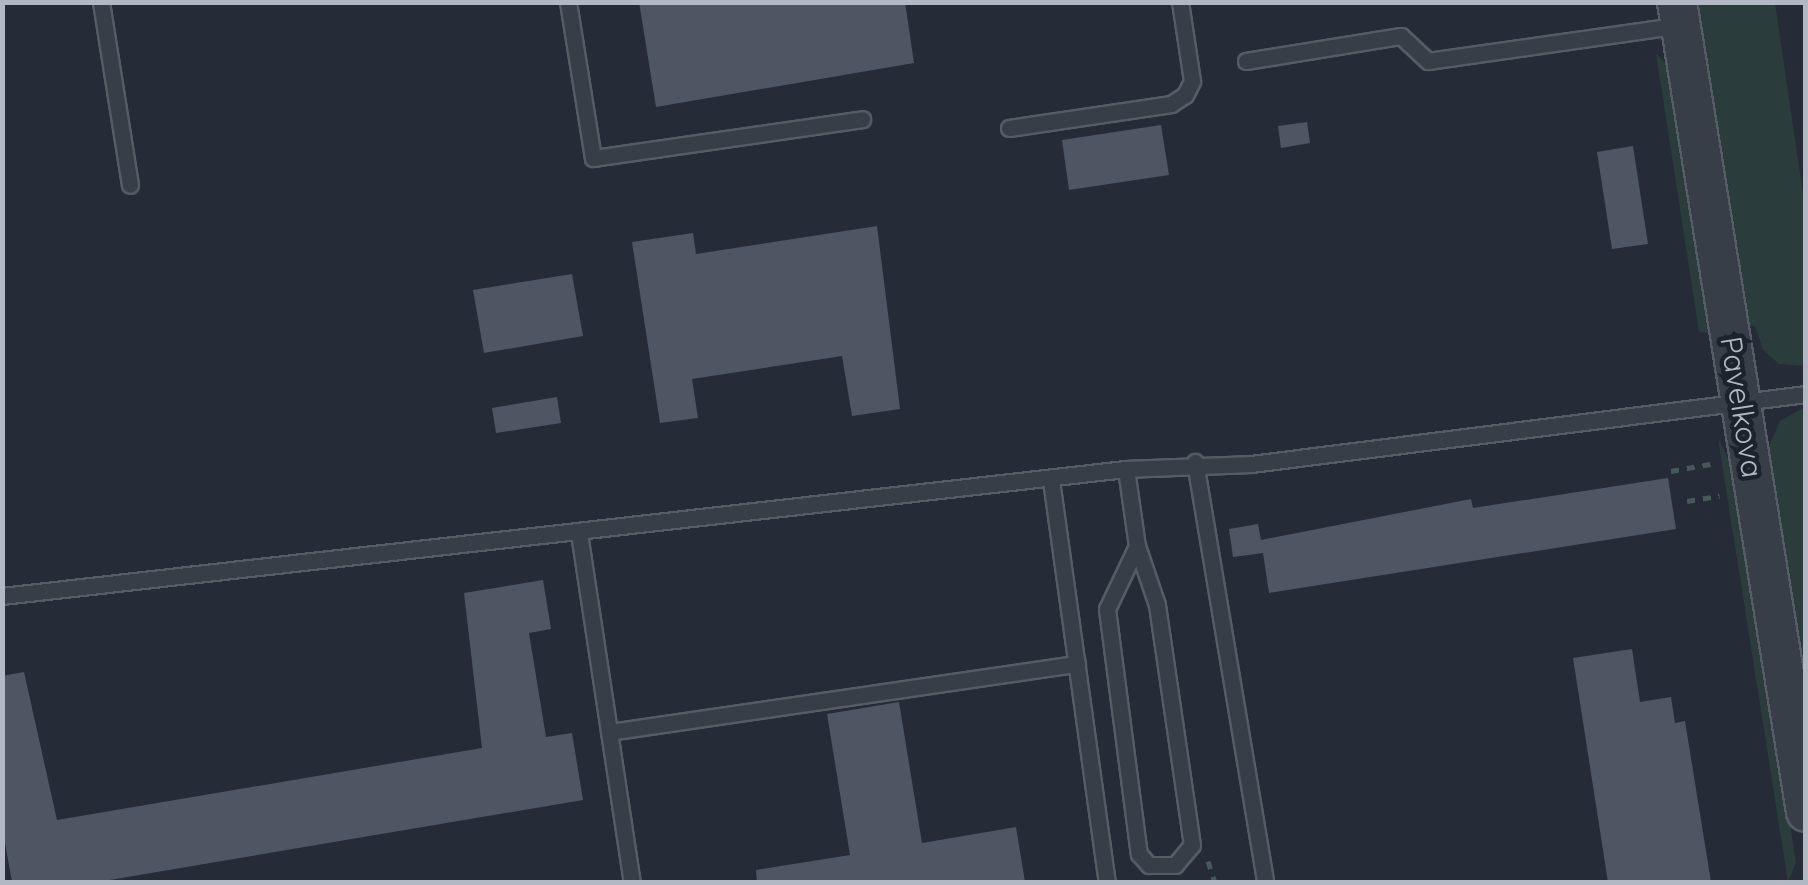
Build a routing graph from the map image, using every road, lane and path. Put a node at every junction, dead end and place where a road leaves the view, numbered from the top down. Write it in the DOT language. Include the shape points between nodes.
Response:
graph roads {
  1 [pos="101,2"];
  2 [pos="568,2"];
  3 [pos="1180,2"];
  4 [pos="1679,14"];
  5 [pos="1246,60"];
  6 [pos="862,119"];
  7 [pos="1010,128"];
  8 [pos="130,186"];
  9 [pos="1806,394"];
  10 [pos="1741,403"];
  11 [pos="1195,462"];
  12 [pos="1715,463"];
  13 [pos="1126,469"];
  14 [pos="1670,471"];
  15 [pos="1051,480"];
  16 [pos="1720,496"];
  17 [pos="1687,501"];
  18 [pos="579,533"];
  19 [pos="1136,546"];
  20 [pos="2,596"];
  21 [pos="1077,664"];
  22 [pos="609,732"];
  23 [pos="1806,812"];
  24 [pos="1208,861"];
  25 [pos="632,882"];
  26 [pos="1107,882"];
  27 [pos="1215,882"];
  28 [pos="1264,882"];
  1 -- 8 [label="lane"];
  2 -- 6 [label="lane" via="594,158"];
  3 -- 7 [label="lane" via="1192,81 1186,94 1171,104"];
  4 -- 5 [label="lane" via="1428,61 1401,36"];
  4 -- 10 [label="street, Pavelkova"];
  9 -- 10 [label="lane"];
  10 -- 11 [label="lane" via="1251,464"];
  10 -- 23 [label="street, Pavelkova"];
  11 -- 13 [label="lane"];
  11 -- 28 [label="lane"];
  12 -- 14 [label="path"];
  13 -- 15 [label="lane"];
  13 -- 19 [label="lane"];
  15 -- 18 [label="lane"];
  15 -- 21 [label="lane"];
  16 -- 17 [label="path"];
  18 -- 20 [label="lane"];
  18 -- 22 [label="lane"];
  19 -- 19 [label="lane" via="1157,605 1192,845 1176,864 1149,865 1139,854 1107,609"];
  21 -- 22 [label="lane"];
  21 -- 26 [label="lane"];
  22 -- 25 [label="lane"];
  24 -- 27 [label="path"];
}
